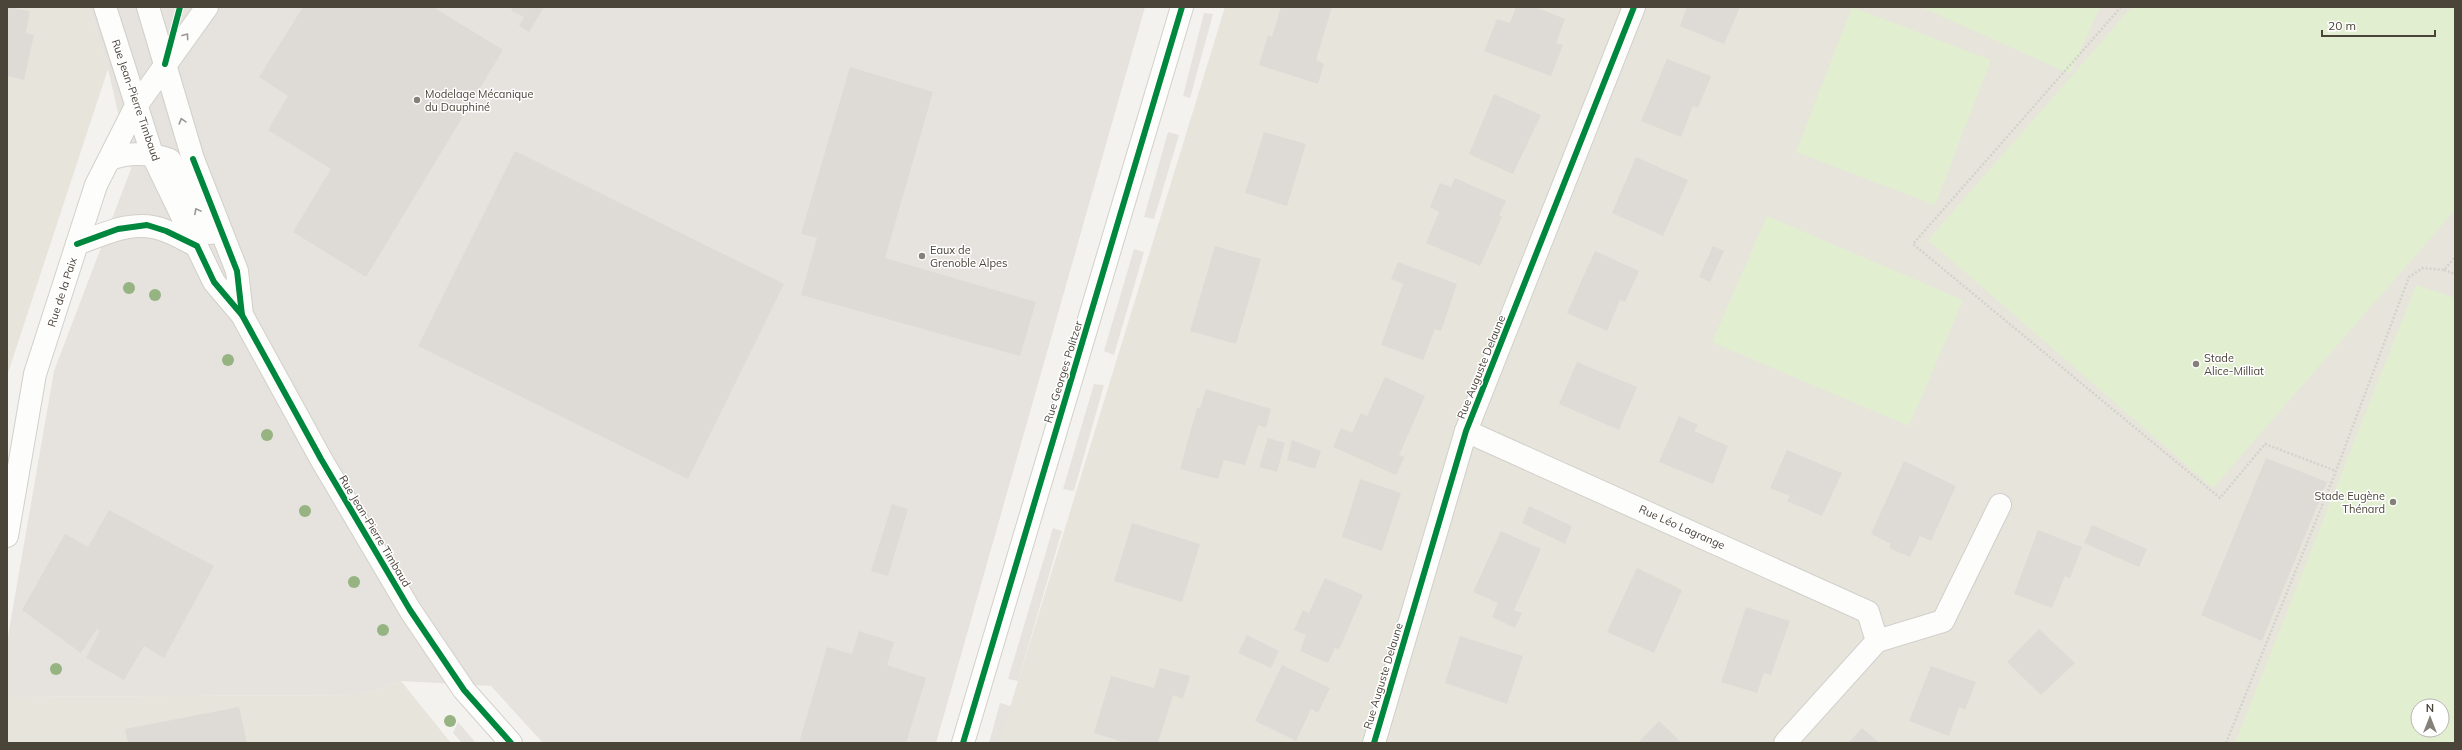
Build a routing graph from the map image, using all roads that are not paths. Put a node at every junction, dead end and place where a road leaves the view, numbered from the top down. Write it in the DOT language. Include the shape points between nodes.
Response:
graph roads {
  1 [pos="105,7"];
  2 [pos="148,7"];
  3 [pos="207,7"];
  4 [pos="1182,7"];
  5 [pos="1634,7"];
  6 [pos="166,64"];
  7 [pos="136,106"];
  8 [pos="152,154"];
  9 [pos="110,159"];
  10 [pos="77,244"];
  11 [pos="197,246"];
  12 [pos="229,251"];
  13 [pos="242,315"];
  14 [pos="1466,432"];
  15 [pos="2000,505"];
  16 [pos="7,536"];
  17 [pos="1877,641"];
  18 [pos="511,743"];
  19 [pos="963,743"];
  20 [pos="1374,743"];
  21 [pos="1785,743"];
  1 -- 7 [label="street, Rue Jean-Pierre Timbaud"];
  2 -- 6 [label="street, Rue Jean-Pierre Timbaud"];
  6 -- 3 [label="street, Rue de la Paix, one-way"];
  4 -- 19 [label="street, Rue Georges Politzer"];
  5 -- 14 [label="street, Rue Auguste Delaune"];
  6 -- 7 [label="street, Rue de la Paix"];
  12 -- 6 [label="street, Rue Jean-Pierre Timbaud, one-way" via="193,159"];
  7 -- 8 [label="street, Rue Jean-Pierre Timbaud"];
  7 -- 9 [label="street, Rue de la Paix"];
  8 -- 9 [label="street"];
  8 -- 11 [label="street, Rue Jean-Pierre Timbaud"];
  12 -- 8 [label="street, one-way" via="219,246 211,234 170,160"];
  9 -- 10 [label="street, Rue de la Paix" via="96,185"];
  10 -- 11 [label="street" via="118,229 147,226 166,230"];
  10 -- 16 [label="street, Rue de la Paix" via="35,374"];
  11 -- 13 [label="street, Rue Jean-Pierre Timbaud" via="214,282"];
  12 -- 13 [label="street, Rue Jean-Pierre Timbaud" via="237,271"];
  13 -- 18 [label="street, Rue Jean-Pierre Timbaud" via="321,458 410,610 464,690"];
  14 -- 17 [label="street, Rue Léo Lagrange" via="1868,612"];
  14 -- 20 [label="street, Rue Auguste Delaune"];
  15 -- 17 [label="street" via="1943,621"];
  17 -- 21 [label="street"];
}
